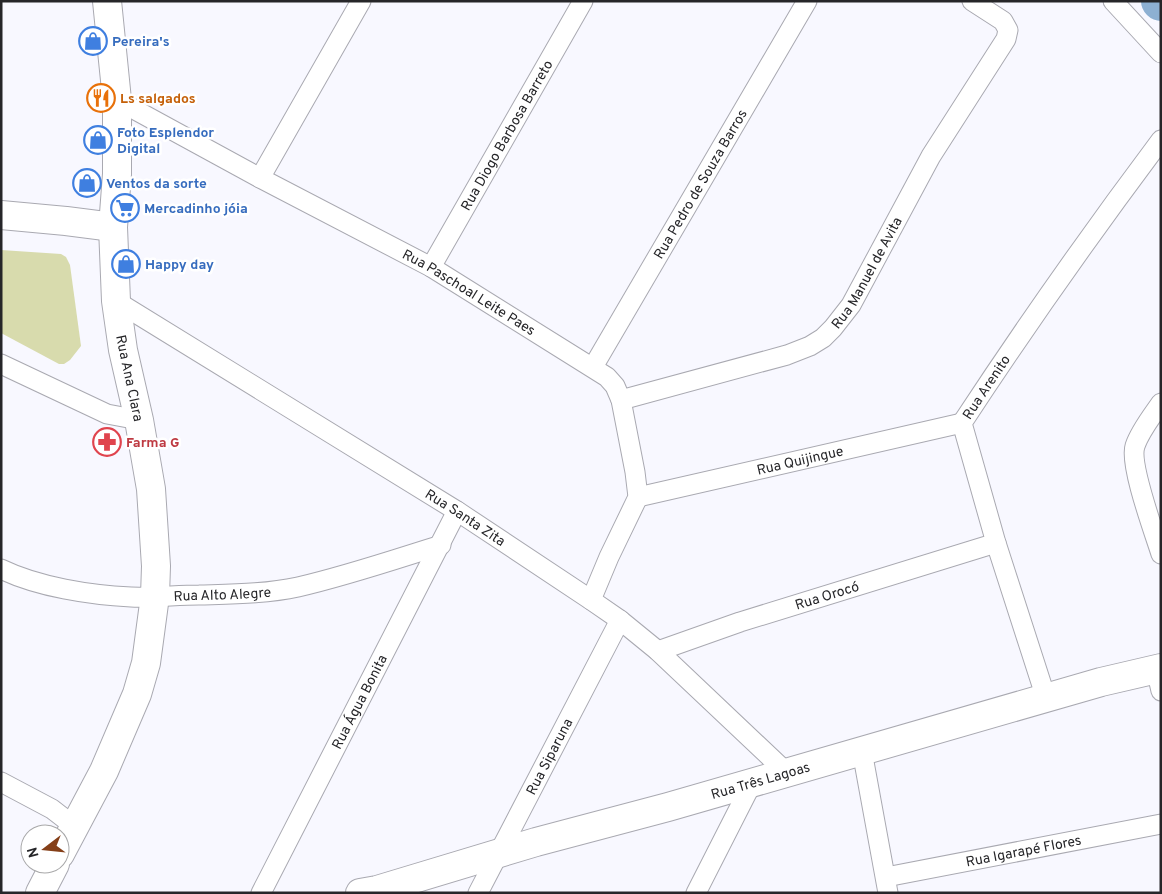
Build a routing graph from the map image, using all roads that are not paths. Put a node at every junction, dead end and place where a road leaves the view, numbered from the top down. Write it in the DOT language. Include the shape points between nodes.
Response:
graph roads {
  1 [pos="107,1"];
  2 [pos="361,1"];
  3 [pos="583,1"];
  4 [pos="807,1"];
  5 [pos="972,1"];
  6 [pos="1113,1"];
  7 [pos="1161,53"];
  8 [pos="117,100"];
  9 [pos="1161,140"];
  10 [pos="260,178"];
  11 [pos="1,215"];
  12 [pos="112,228"];
  13 [pos="431,267"];
  14 [pos="116,301"];
  15 [pos="1,364"];
  16 [pos="594,367"];
  17 [pos="621,400"];
  18 [pos="1161,403"];
  19 [pos="139,420"];
  20 [pos="962,423"];
  21 [pos="638,498"];
  22 [pos="456,511"];
  23 [pos="996,543"];
  24 [pos="440,545"];
  25 [pos="1161,554"];
  26 [pos="1,569"];
  27 [pos="155,596"];
  28 [pos="590,600"];
  29 [pos="620,620"];
  30 [pos="658,651"];
  31 [pos="1159,676"];
  32 [pos="1046,698"];
  33 [pos="862,751"];
  34 [pos="786,772"];
  35 [pos="1,782"];
  36 [pos="752,782"];
  37 [pos="1161,824"];
  38 [pos="74,826"];
  39 [pos="70,834"];
  40 [pos="497,854"];
  41 [pos="50,874"];
  42 [pos="887,885"];
  43 [pos="40,893"];
  44 [pos="261,893"];
  45 [pos="360,893"];
  46 [pos="478,893"];
  47 [pos="696,893"];
  1 -- 8 [label="street, Rua Ana Clara"];
  2 -- 10 [label="street"];
  3 -- 13 [label="street, Rua Diogo Barbosa Barreto"];
  4 -- 16 [label="street, Rua Pedro de Souza Barros"];
  5 -- 17 [label="street, Rua Manuel de Avita" via="1003,21 1008,30 1004,44 932,156 851,305 833,328 810,346 787,355"];
  6 -- 7 [label="street"];
  8 -- 10 [label="street, Rua Paschoal Leite Paes"];
  8 -- 12 [label="street, Rua Ana Clara"];
  9 -- 20 [label="street, Rua Arenito"];
  10 -- 13 [label="street, Rua Paschoal Leite Paes"];
  11 -- 12 [label="street"];
  12 -- 14 [label="street, Rua Ana Clara"];
  13 -- 16 [label="street, Rua Paschoal Leite Paes"];
  14 -- 19 [label="street, Rua Ana Clara"];
  14 -- 22 [label="street, Rua Santa Zita"];
  15 -- 19 [label="street" via="107,414"];
  16 -- 17 [label="street, Rua Paschoal Leite Paes" via="611,382"];
  17 -- 21 [label="street, Rua Paschoal Leite Paes"];
  18 -- 25 [label="street" via="1138,439 1134,459"];
  19 -- 27 [label="street, Rua Ana Clara" via="151,489"];
  20 -- 21 [label="street, Rua Quijingue"];
  20 -- 23 [label="street, Rua Arenito"];
  21 -- 28 [label="street"];
  22 -- 24 [label="street, Rua Água Bonita"];
  22 -- 28 [label="street, Rua Santa Zita"];
  23 -- 30 [label="street, Rua Orocó" via="740,622"];
  23 -- 32 [label="street, Rua Arenito"];
  24 -- 27 [label="street, Rua Alto Alegre" via="296,587 246,594"];
  24 -- 44 [label="street, Rua Água Bonita"];
  26 -- 27 [label="street, Rua Alto Alegre" via="15,576 88,593"];
  27 -- 38 [label="street, Rua Ana Clara" via="146,663 137,694 104,771"];
  28 -- 29 [label="street, Rua Santa Zita"];
  29 -- 30 [label="street, Rua Santa Zita"];
  29 -- 40 [label="street, Rua Siparuna"];
  30 -- 34 [label="street, Rua Santa Zita"];
  31 -- 32 [label="street, Rua Três Lagoas" via="1101,682"];
  32 -- 33 [label="street, Rua Três Lagoas"];
  33 -- 34 [label="street, Rua Três Lagoas"];
  33 -- 42 [label="street"];
  34 -- 36 [label="street, Rua Três Lagoas"];
  35 -- 38 [label="street" via="52,809"];
  36 -- 40 [label="street, Rua Três Lagoas"];
  36 -- 47 [label="street"];
  37 -- 42 [label="street, Rua Igarapé Flores"];
  38 -- 39 [label="street, Rua Ana Clara"];
  40 -- 45 [label="street, Rua Três Lagoas"];
  40 -- 46 [label="street, Rua Siparuna"];
  41 -- 43 [label="street"];
}
